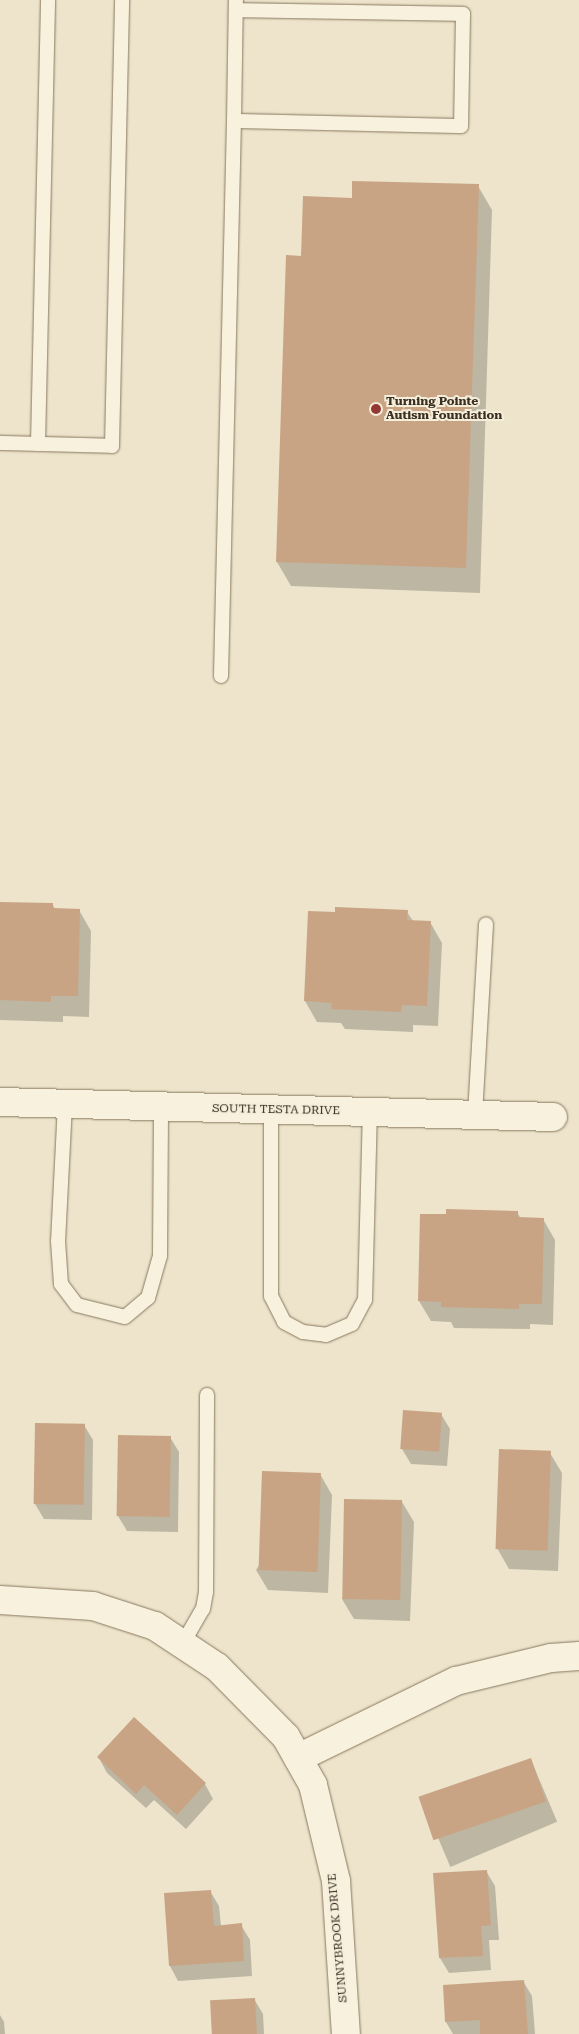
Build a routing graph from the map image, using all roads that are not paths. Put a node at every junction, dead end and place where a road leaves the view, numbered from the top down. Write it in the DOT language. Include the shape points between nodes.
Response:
graph roads {
  1 [pos="48,0"];
  2 [pos="122,0"];
  3 [pos="236,5"];
  4 [pos="234,121"];
  5 [pos="0,444"];
  6 [pos="38,444"];
  7 [pos="221,676"];
  8 [pos="486,924"];
  9 [pos="0,1102"];
  10 [pos="65,1104"];
  11 [pos="161,1107"];
  12 [pos="271,1109"];
  13 [pos="370,1112"];
  14 [pos="475,1115"];
  15 [pos="552,1117"];
  16 [pos="207,1395"];
  17 [pos="0,1600"];
  18 [pos="183,1643"];
  19 [pos="579,1656"];
  20 [pos="298,1758"];
  21 [pos="346,2034"];
  1 -- 6 [label="lane"];
  2 -- 6 [label="lane" via="112,446"];
  3 -- 4 [label="lane"];
  3 -- 4 [label="lane" via="463,14 461,126"];
  4 -- 7 [label="lane"];
  5 -- 6 [label="lane"];
  8 -- 14 [label="lane"];
  9 -- 10 [label="street, SOUTH TESTA DRIVE"];
  10 -- 11 [label="street, SOUTH TESTA DRIVE"];
  10 -- 11 [label="lane" via="58,1241 61,1284 77,1305 125,1317 148,1298 160,1256"];
  11 -- 12 [label="street, SOUTH TESTA DRIVE"];
  12 -- 13 [label="street, SOUTH TESTA DRIVE"];
  12 -- 13 [label="lane" via="271,1296 284,1322 303,1332 326,1335 352,1324 365,1300"];
  13 -- 14 [label="street, SOUTH TESTA DRIVE"];
  14 -- 15 [label="street, SOUTH TESTA DRIVE"];
  16 -- 18 [label="lane" via="206,1592 202,1609"];
  17 -- 18 [label="street, SUNNYBROOK DRIVE" via="93,1606 155,1626"];
  18 -- 20 [label="street, SUNNYBROOK DRIVE" via="217,1667 286,1737"];
  19 -- 20 [label="street" via="551,1658 456,1681"];
  20 -- 21 [label="street, SUNNYBROOK DRIVE" via="314,1785 336,1881"];
}
